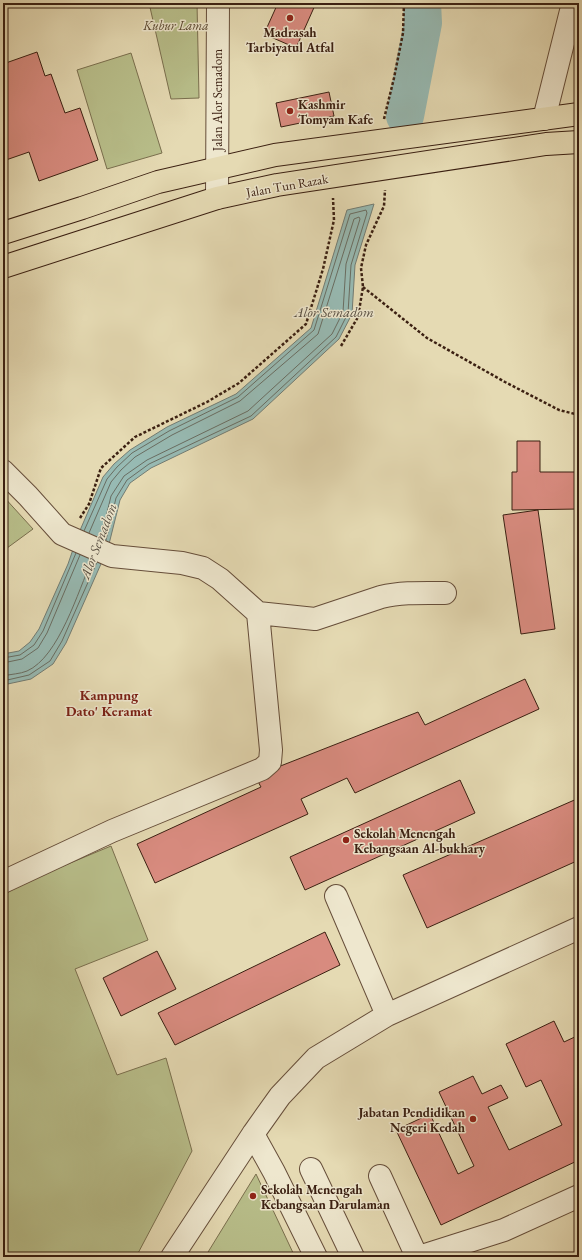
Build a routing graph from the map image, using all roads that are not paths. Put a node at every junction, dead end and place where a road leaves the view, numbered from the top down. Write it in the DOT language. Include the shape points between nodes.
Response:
graph roads {
  1 [pos="218,3"];
  2 [pos="573,3"];
  3 [pos="579,114"];
  4 [pos="544,119"];
  5 [pos="579,142"];
  6 [pos="217,168"];
  7 [pos="217,198"];
  8 [pos="3,233"];
  9 [pos="3,267"];
  10 [pos="3,471"];
  11 [pos="445,593"];
  12 [pos="258,613"];
  13 [pos="3,882"];
  14 [pos="336,896"];
  15 [pos="579,928"];
  16 [pos="387,1015"];
  17 [pos="253,1134"];
  18 [pos="311,1169"];
  19 [pos="380,1176"];
  20 [pos="579,1196"];
  21 [pos="172,1257"];
  22 [pos="316,1257"];
  23 [pos="352,1257"];
  24 [pos="418,1257"];
  1 -- 6 [label="street, Jalan Alor Semadom"];
  2 -- 4 [label="street"];
  3 -- 4 [label="main road"];
  4 -- 6 [label="main road" via="275,155"];
  5 -- 7 [label="main road, Jalan Tun Razak" via="546,144 277,185"];
  6 -- 7 [label="street, Jalan Alor Semadom"];
  6 -- 8 [label="main road" via="158,182"];
  7 -- 9 [label="main road, Jalan Tun Razak"];
  10 -- 12 [label="street" via="62,534 112,556 182,563 203,568 220,579"];
  11 -- 12 [label="street" via="401,593 315,619"];
  12 -- 13 [label="street" via="270,762 262,770 112,831"];
  14 -- 16 [label="street"];
  15 -- 16 [label="street"];
  16 -- 17 [label="street" via="316,1058 280,1096"];
  17 -- 21 [label="street"];
  17 -- 22 [label="street"];
  18 -- 23 [label="street"];
  19 -- 24 [label="street"];
  20 -- 24 [label="street" via="504,1230"];
}
